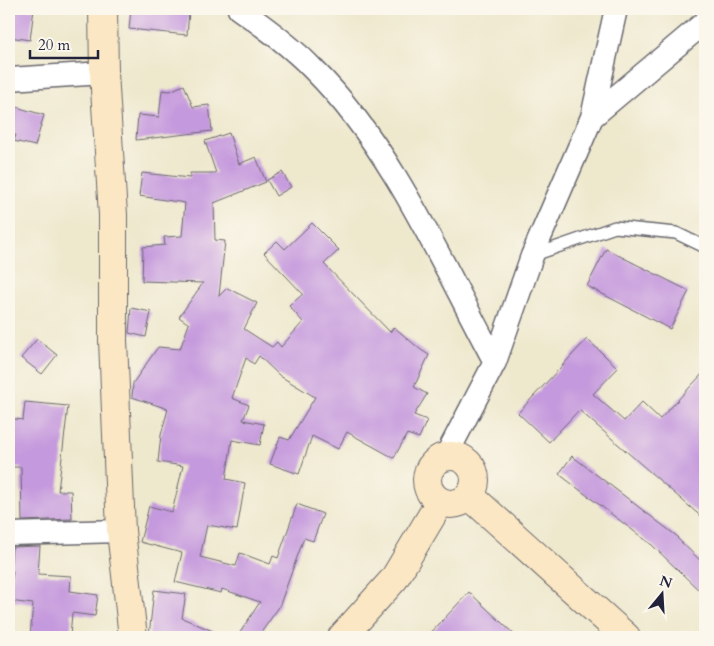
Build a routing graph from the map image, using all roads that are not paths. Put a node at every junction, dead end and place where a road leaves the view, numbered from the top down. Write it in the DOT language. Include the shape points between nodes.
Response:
graph roads {
  1 [pos="103,9"];
  2 [pos="239,9"];
  3 [pos="616,9"];
  4 [pos="705,22"];
  5 [pos="104,73"];
  6 [pos="9,79"];
  7 [pos="592,117"];
  8 [pos="705,247"];
  9 [pos="532,256"];
  10 [pos="495,362"];
  11 [pos="446,456"];
  12 [pos="470,496"];
  13 [pos="440,502"];
  14 [pos="121,532"];
  15 [pos="9,534"];
  16 [pos="133,637"];
  17 [pos="342,637"];
  18 [pos="626,637"];
  1 -- 5 [label="street"];
  2 -- 10 [label="street" via="314,70 372,141 402,189"];
  3 -- 7 [label="street"];
  4 -- 7 [label="street"];
  5 -- 6 [label="street"];
  5 -- 14 [label="street" via="113,215 113,340"];
  7 -- 9 [label="street"];
  8 -- 9 [label="lane" via="676,233 615,227"];
  9 -- 10 [label="street"];
  10 -- 11 [label="street"];
  11 -- 12 [label="street" via="461,457 472,468 476,482"];
  11 -- 13 [label="street" via="430,467 427,477 427,487"];
  12 -- 13 [label="street" via="456,504"];
  12 -- 18 [label="street"];
  13 -- 17 [label="street" via="394,579"];
  14 -- 15 [label="street"];
  14 -- 16 [label="street"];
}
